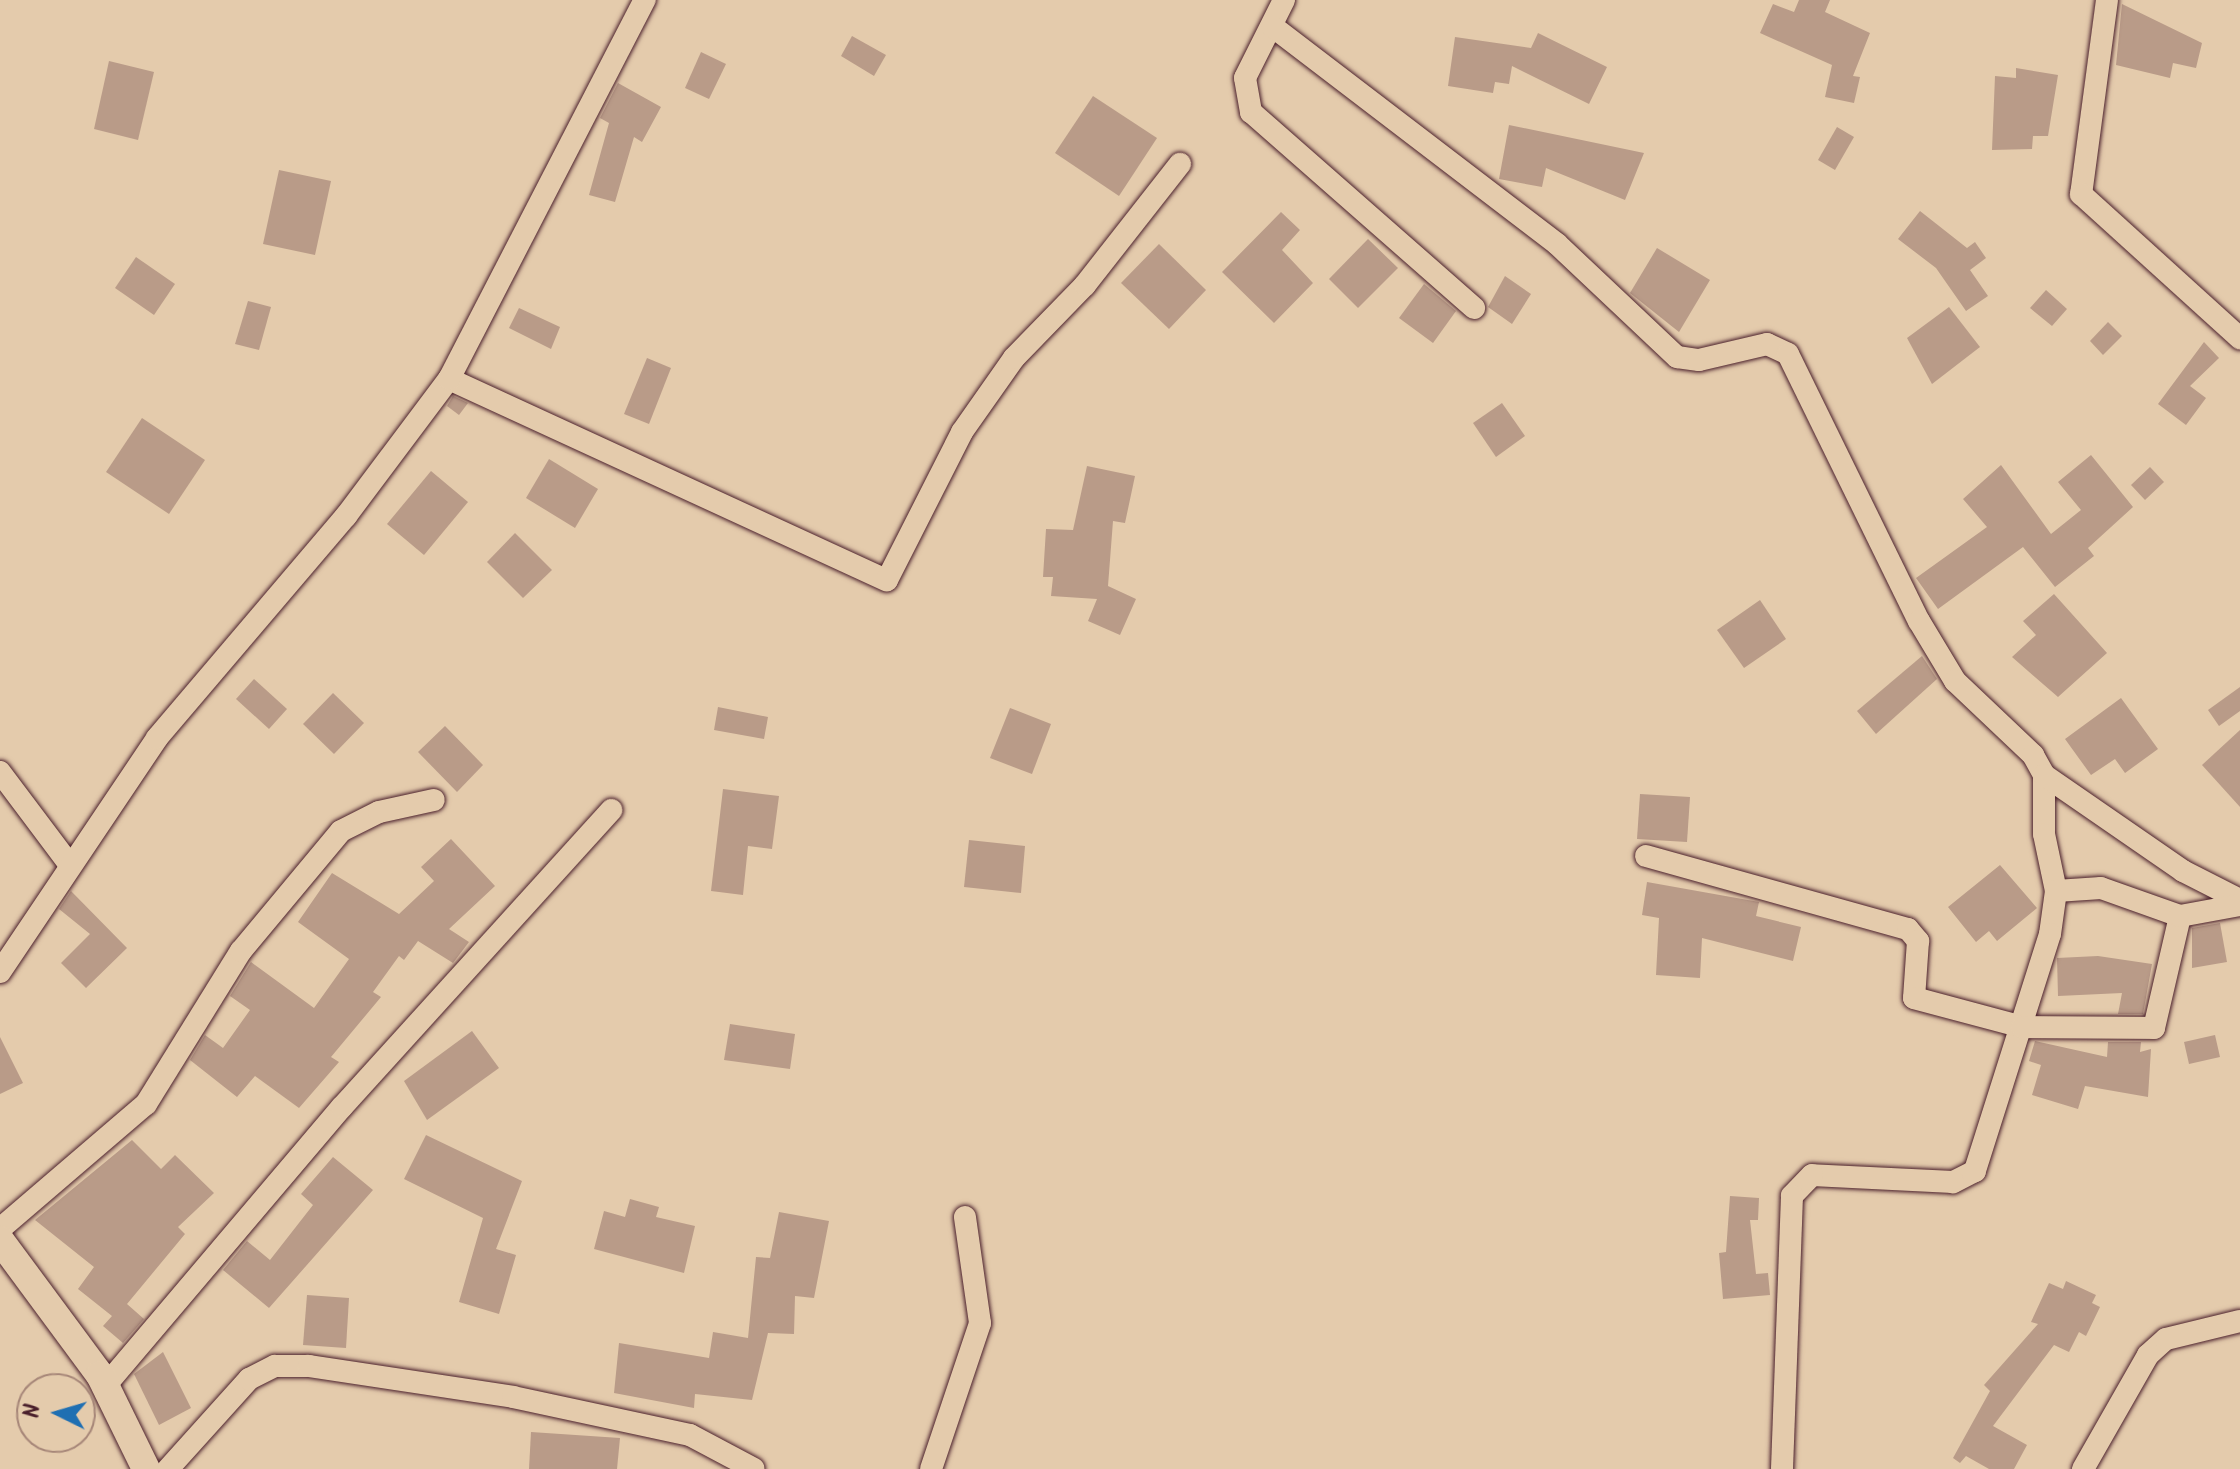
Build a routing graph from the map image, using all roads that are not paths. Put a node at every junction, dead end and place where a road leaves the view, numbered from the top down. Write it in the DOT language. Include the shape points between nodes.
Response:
graph roads {
  1 [pos="645,0"];
  2 [pos="1284,0"];
  3 [pos="2107,0"];
  4 [pos="1272,26"];
  5 [pos="1180,164"];
  6 [pos="1474,308"];
  7 [pos="2240,338"];
  8 [pos="449,379"];
  9 [pos="0,772"];
  10 [pos="2044,775"];
  11 [pos="434,800"];
  12 [pos="611,810"];
  13 [pos="1646,856"];
  14 [pos="69,864"];
  15 [pos="2056,891"];
  16 [pos="2240,902"];
  17 [pos="2180,916"];
  18 [pos="0,972"];
  19 [pos="2022,1027"];
  20 [pos="965,1217"];
  21 [pos="0,1229"];
  22 [pos="0,1240"];
  23 [pos="2240,1321"];
  24 [pos="106,1385"];
  25 [pos="146,1469"];
  26 [pos="168,1469"];
  27 [pos="754,1469"];
  28 [pos="931,1469"];
  29 [pos="1782,1469"];
  30 [pos="2083,1469"];
  1 -- 8 [label="street"];
  2 -- 4 [label="street"];
  3 -- 7 [label="street" via="2081,194"];
  4 -- 6 [label="street" via="1245,78 1251,112"];
  4 -- 10 [label="street" via="1557,244 1677,357 1699,360 1767,344 1788,354 1955,681 2033,755"];
  5 -- 8 [label="street" via="1085,285 1014,358 962,432 887,580"];
  8 -- 14 [label="street" via="346,516 157,738"];
  9 -- 14 [label="street"];
  10 -- 15 [label="street" via="2044,834"];
  10 -- 16 [label="street" via="2183,871"];
  11 -- 21 [label="street" via="379,812 341,831 241,951 146,1104"];
  12 -- 24 [label="street" via="342,1107"];
  13 -- 19 [label="street" via="1908,929 1918,941 1914,998"];
  14 -- 18 [label="street"];
  15 -- 17 [label="street" via="2101,888"];
  15 -- 19 [label="street"];
  16 -- 17 [label="street"];
  17 -- 19 [label="street" via="2154,1028"];
  19 -- 29 [label="street" via="1975,1171 1953,1182 1812,1175 1792,1196"];
  20 -- 28 [label="street" via="980,1323"];
  22 -- 24 [label="street"];
  23 -- 30 [label="street" via="2166,1339 2148,1355"];
  24 -- 25 [label="street"];
  26 -- 27 [label="street" via="249,1379 298,1366 690,1435"];
}
